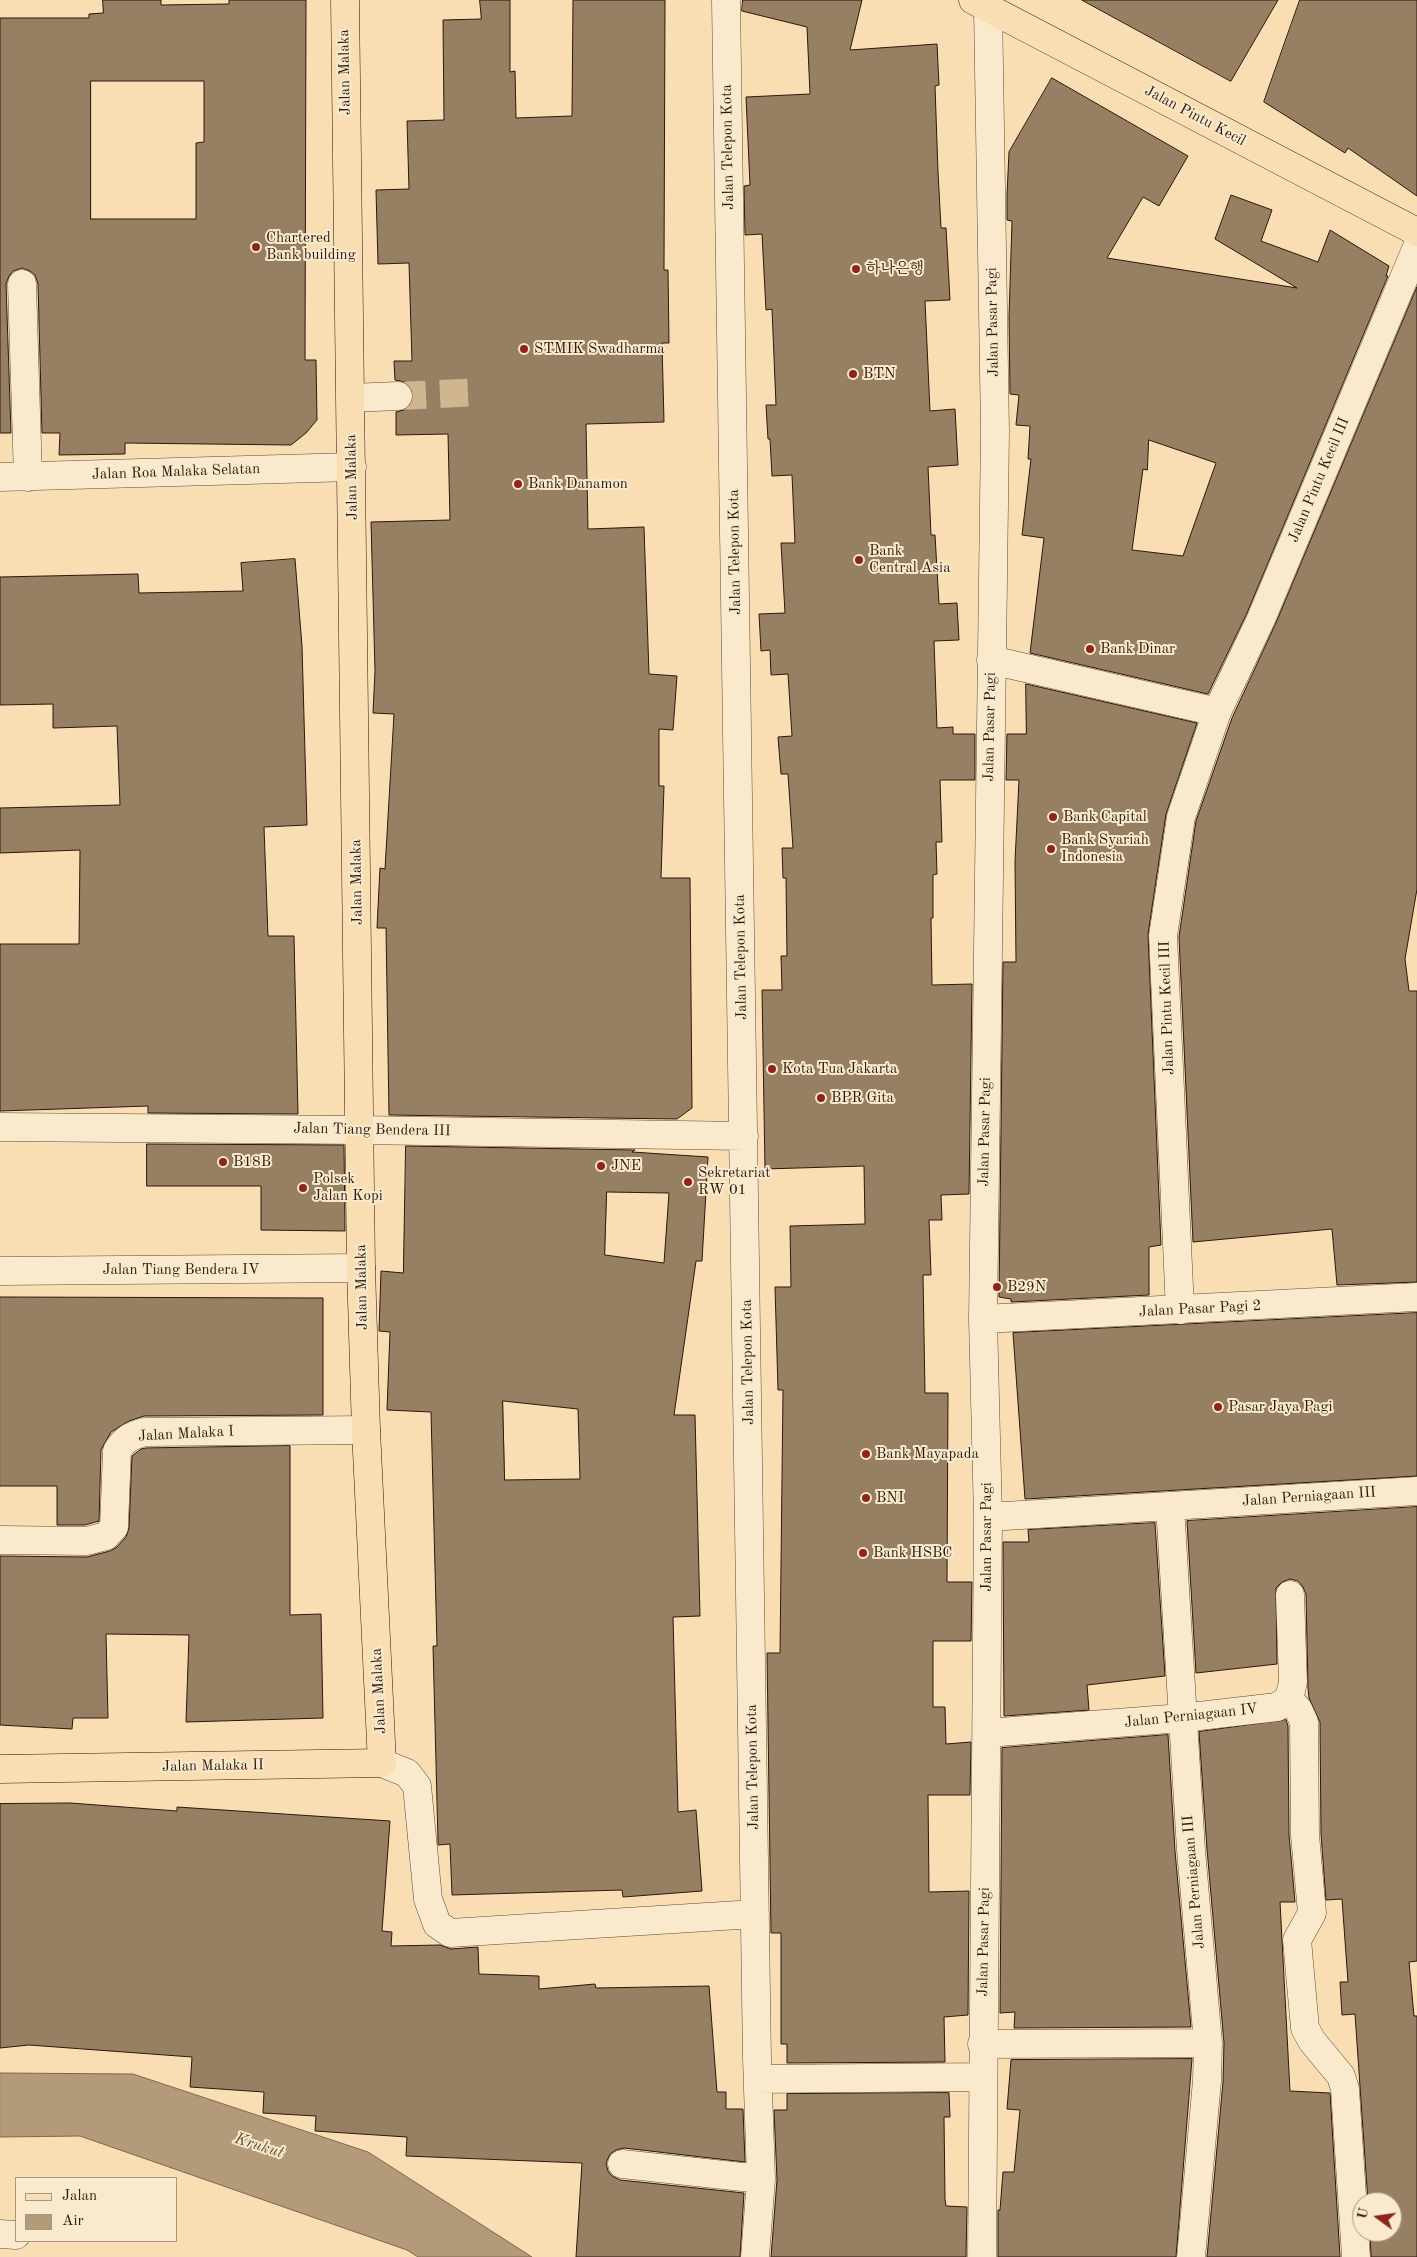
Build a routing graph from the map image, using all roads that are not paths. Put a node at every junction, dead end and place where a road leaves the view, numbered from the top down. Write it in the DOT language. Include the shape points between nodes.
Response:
graph roads {
  1 [pos="346,0"];
  2 [pos="726,0"];
  3 [pos="980,4"];
  4 [pos="1417,232"];
  5 [pos="1417,247"];
  6 [pos="22,284"];
  7 [pos="398,396"];
  8 [pos="351,398"];
  9 [pos="352,467"];
  10 [pos="28,477"];
  11 [pos="0,478"];
  12 [pos="991,660"];
  13 [pos="1217,712"];
  14 [pos="0,1127"];
  15 [pos="360,1130"];
  16 [pos="744,1136"];
  17 [pos="361,1268"];
  18 [pos="0,1271"];
  19 [pos="1417,1297"];
  20 [pos="1180,1310"];
  21 [pos="983,1319"];
  22 [pos="366,1430"];
  23 [pos="1417,1491"];
  24 [pos="1170,1506"];
  25 [pos="988,1517"];
  26 [pos="0,1540"];
  27 [pos="1290,1595"];
  28 [pos="1290,1700"];
  29 [pos="1182,1718"];
  30 [pos="987,1733"];
  31 [pos="382,1763"];
  32 [pos="0,1769"];
  33 [pos="756,1914"];
  34 [pos="1208,2043"];
  35 [pos="982,2044"];
  36 [pos="982,2077"];
  37 [pos="758,2079"];
  38 [pos="622,2164"];
  39 [pos="761,2179"];
  40 [pos="0,2234"];
  41 [pos="15,2235"];
  42 [pos="755,2257"];
  43 [pos="982,2257"];
  44 [pos="1191,2257"];
  45 [pos="1356,2257"];
  1 -- 8 [label="main road, Jalan Malaka"];
  2 -- 16 [label="street, Jalan Telepon Kota"];
  3 -- 4 [label="main road, Jalan Pintu Kecil"];
  3 -- 12 [label="street, Jalan Pasar Pagi" via="994,431"];
  5 -- 13 [label="street, Jalan Pintu Kecil III" via="1261,619"];
  6 -- 10 [label="street"];
  7 -- 8 [label="street"];
  8 -- 9 [label="main road, Jalan Malaka"];
  9 -- 10 [label="street, Jalan Roa Malaka Selatan"];
  9 -- 15 [label="main road, Jalan Malaka"];
  10 -- 11 [label="street, Jalan Roa Malaka Selatan"];
  12 -- 13 [label="street"];
  12 -- 21 [label="street, Jalan Pasar Pagi"];
  13 -- 20 [label="street, Jalan Pintu Kecil III" via="1181,818 1163,936"];
  14 -- 15 [label="street, Jalan Tiang Bendera III"];
  15 -- 16 [label="street, Jalan Tiang Bendera III"];
  15 -- 17 [label="main road, Jalan Malaka"];
  16 -- 33 [label="street, Jalan Telepon Kota"];
  17 -- 18 [label="street, Jalan Tiang Bendera IV"];
  17 -- 22 [label="main road, Jalan Malaka"];
  19 -- 20 [label="street, Jalan Pasar Pagi 2"];
  20 -- 21 [label="street, Jalan Pasar Pagi 2"];
  21 -- 25 [label="street, Jalan Pasar Pagi"];
  22 -- 26 [label="street, Jalan Malaka I" via="144,1432 129,1437 117,1451 114,1527 106,1536 88,1541"];
  22 -- 31 [label="main road, Jalan Malaka"];
  23 -- 24 [label="street, Jalan Perniagaan III"];
  24 -- 25 [label="street, Jalan Perniagaan III"];
  24 -- 29 [label="street, Jalan Perniagaan III"];
  25 -- 30 [label="street, Jalan Pasar Pagi"];
  27 -- 28 [label="street" via="1293,1682"];
  28 -- 29 [label="street, Jalan Perniagaan IV" via="1277,1707"];
  28 -- 45 [label="street" via="1304,1722 1305,1835 1312,1913 1297,1940 1305,2028 1341,2076 1346,2089"];
  29 -- 30 [label="street, Jalan Perniagaan IV"];
  29 -- 34 [label="street, Jalan Perniagaan III"];
  30 -- 35 [label="street, Jalan Pasar Pagi"];
  31 -- 32 [label="main road, Jalan Malaka II"];
  31 -- 33 [label="street, Jalan Malaka II" via="407,1773 417,1786 428,1899 437,1924 450,1933"];
  33 -- 37 [label="street, Jalan Telepon Kota"];
  34 -- 35 [label="street"];
  34 -- 44 [label="street, Jalan Perniagaan III"];
  35 -- 36 [label="street, Jalan Pasar Pagi"];
  36 -- 37 [label="street"];
  36 -- 43 [label="street, Jalan Pasar Pagi"];
  37 -- 39 [label="street, Jalan Telepon Kota"];
  38 -- 39 [label="street"];
  39 -- 42 [label="street, Jalan Telepon Kota"];
  40 -- 41 [label="street"];
}
